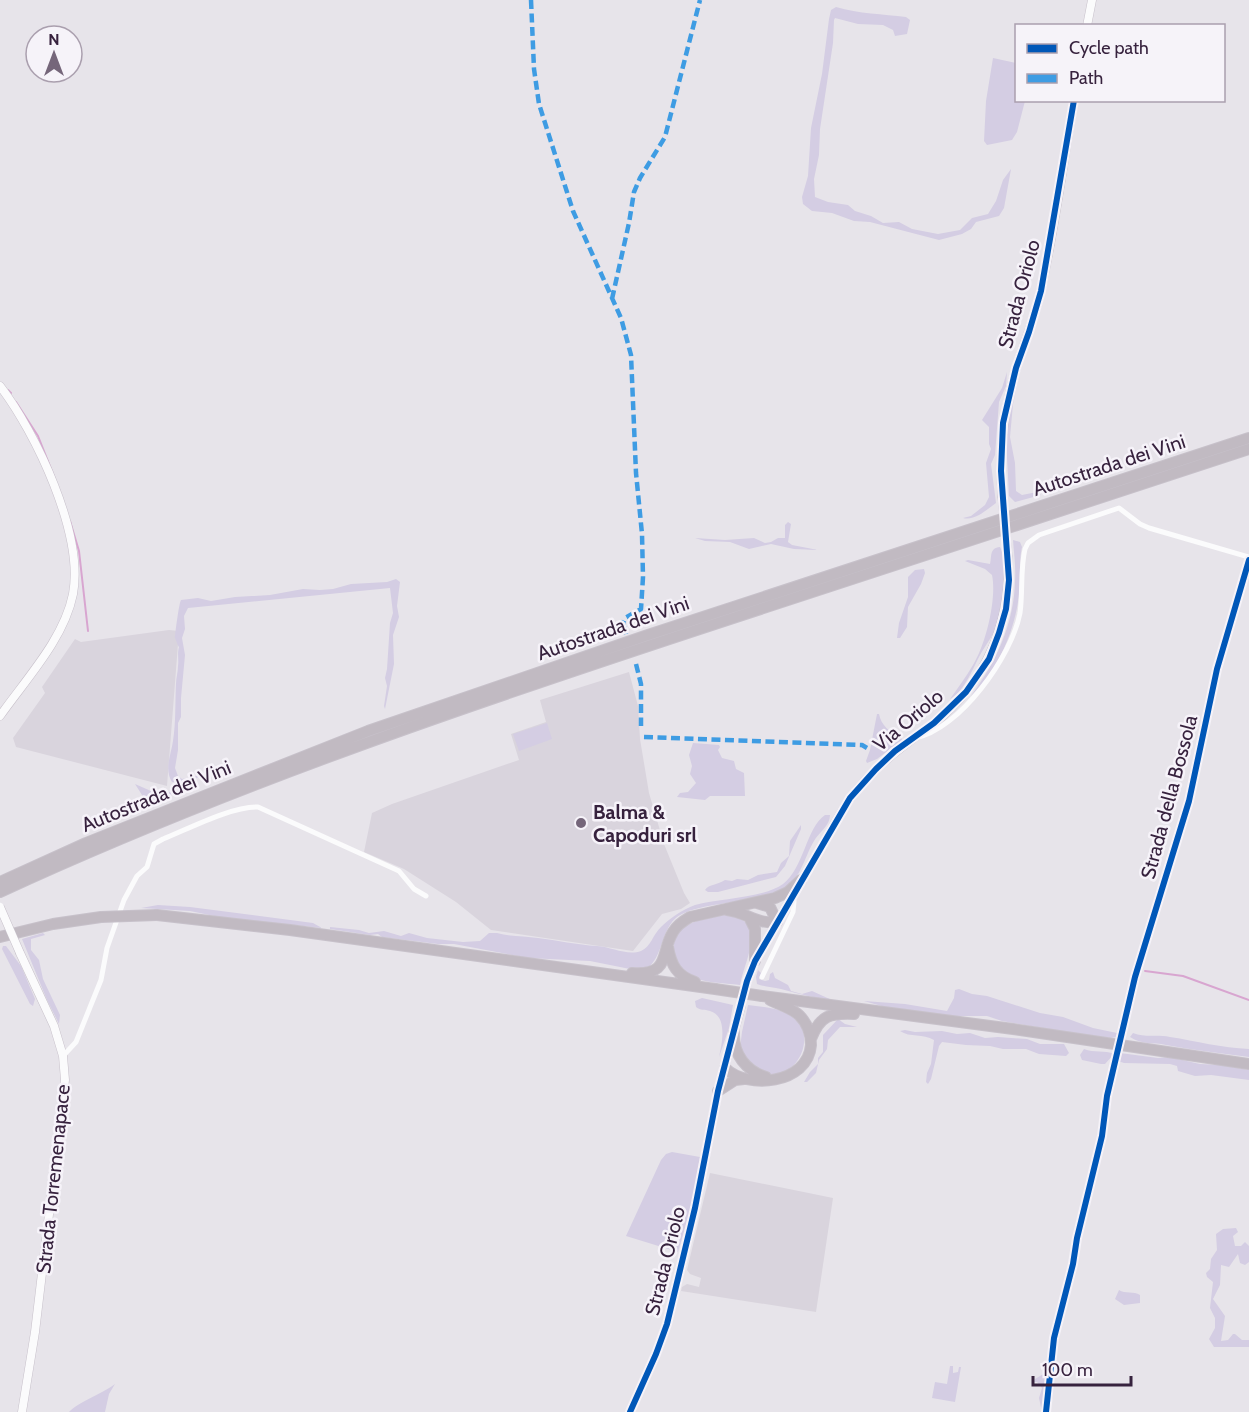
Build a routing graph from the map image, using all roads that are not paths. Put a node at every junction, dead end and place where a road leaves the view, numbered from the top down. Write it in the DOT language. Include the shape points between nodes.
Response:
graph roads {
  1 [pos="1092,0"];
  2 [pos="1087,24"];
  3 [pos="1074,102"];
  4 [pos="0,386"];
  5 [pos="1249,438"];
  6 [pos="1249,449"];
  7 [pos="1002,496"];
  8 [pos="1249,558"];
  9 [pos="0,716"];
  10 [pos="910,739"];
  11 [pos="801,880"];
  12 [pos="0,882"];
  13 [pos="0,892"];
  14 [pos="426,896"];
  15 [pos="792,896"];
  16 [pos="753,903"];
  17 [pos="0,907"];
  18 [pos="718,910"];
  19 [pos="749,917"];
  20 [pos="777,922"];
  21 [pos="0,937"];
  22 [pos="668,947"];
  23 [pos="755,961"];
  24 [pos="620,976"];
  25 [pos="762,977"];
  26 [pos="747,981"];
  27 [pos="715,989"];
  28 [pos="777,1000"];
  29 [pos="741,1007"];
  30 [pos="865,1010"];
  31 [pos="734,1033"];
  32 [pos="811,1040"];
  33 [pos="1120,1042"];
  34 [pos="1117,1053"];
  35 [pos="63,1056"];
  36 [pos="1249,1064"];
  37 [pos="724,1068"];
  38 [pos="747,1073"];
  39 [pos="718,1091"];
  40 [pos="22,1412"];
  41 [pos="630,1412"];
  42 [pos="1046,1412"];
  1 -- 2 [label="street"];
  3 -- 7 [label="street, Strada Oriolo" via="1041,291 1006,407 1000,453"];
  4 -- 9 [label="street" via="43,456 68,529 74,579 69,606 57,633"];
  5 -- 12 [label="highway, Autostrada dei Vini" via="368,731 86,843"];
  6 -- 13 [label="highway, Autostrada dei Vini" via="394,733 286,773"];
  7 -- 10 [label="street, Via Oriolo, bridge" via="1009,580 999,633 989,658 971,685 934,723"];
  8 -- 10 [label="street" via="1149,528 1119,508 1039,535 1025,549 1019,614 995,670 939,729"];
  8 -- 33 [label="street, Strada della Bossola" via="1219,658 1189,801 1135,977"];
  10 -- 11 [label="street, Via Oriolo" via="850,798"];
  11 -- 15 [label="street, Via Oriolo"];
  11 -- 16 [label="highway" via="781,896"];
  14 -- 35 [label="street" via="414,889 399,871 258,807 235,811 163,839 154,844 147,867 137,876 124,900 84,1022 76,1042"];
  15 -- 20 [label="street, Via Oriolo"];
  15 -- 25 [label="street" via="793,912"];
  16 -- 18 [label="highway"];
  16 -- 20 [label="highway" via="770,907"];
  17 -- 35 [label="street, Strada Torremenapace, bridge" via="54,1026"];
  18 -- 19 [label="highway"];
  18 -- 22 [label="highway" via="684,920 672,933"];
  19 -- 20 [label="highway"];
  19 -- 23 [label="highway" via="755,929"];
  20 -- 23 [label="street, Via Oriolo"];
  21 -- 24 [label="highway, bridge" via="101,917 157,915"];
  22 -- 24 [label="highway" via="658,967"];
  22 -- 27 [label="highway" via="673,966 681,975"];
  23 -- 26 [label="street, Via Oriolo"];
  24 -- 27 [label="highway"];
  27 -- 28 [label="highway, bridge"];
  28 -- 30 [label="highway"];
  28 -- 32 [label="highway" via="801,1017"];
  29 -- 31 [label="street"];
  30 -- 32 [label="highway" via="824,1018"];
  30 -- 36 [label="highway"];
  31 -- 37 [label="street"];
  31 -- 38 [label="highway" via="735,1048"];
  32 -- 38 [label="highway" via="808,1057 797,1071 781,1079"];
  34 -- 42 [label="street" via="1102,1136 1054,1338"];
  35 -- 40 [label="street, Strada Torremenapace" via="65,1080 60,1127"];
  37 -- 38 [label="highway" via="738,1066"];
  37 -- 39 [label="street"];
  38 -- 39 [label="highway"];
  39 -- 41 [label="street, Strada Oriolo" via="667,1324"];
}
